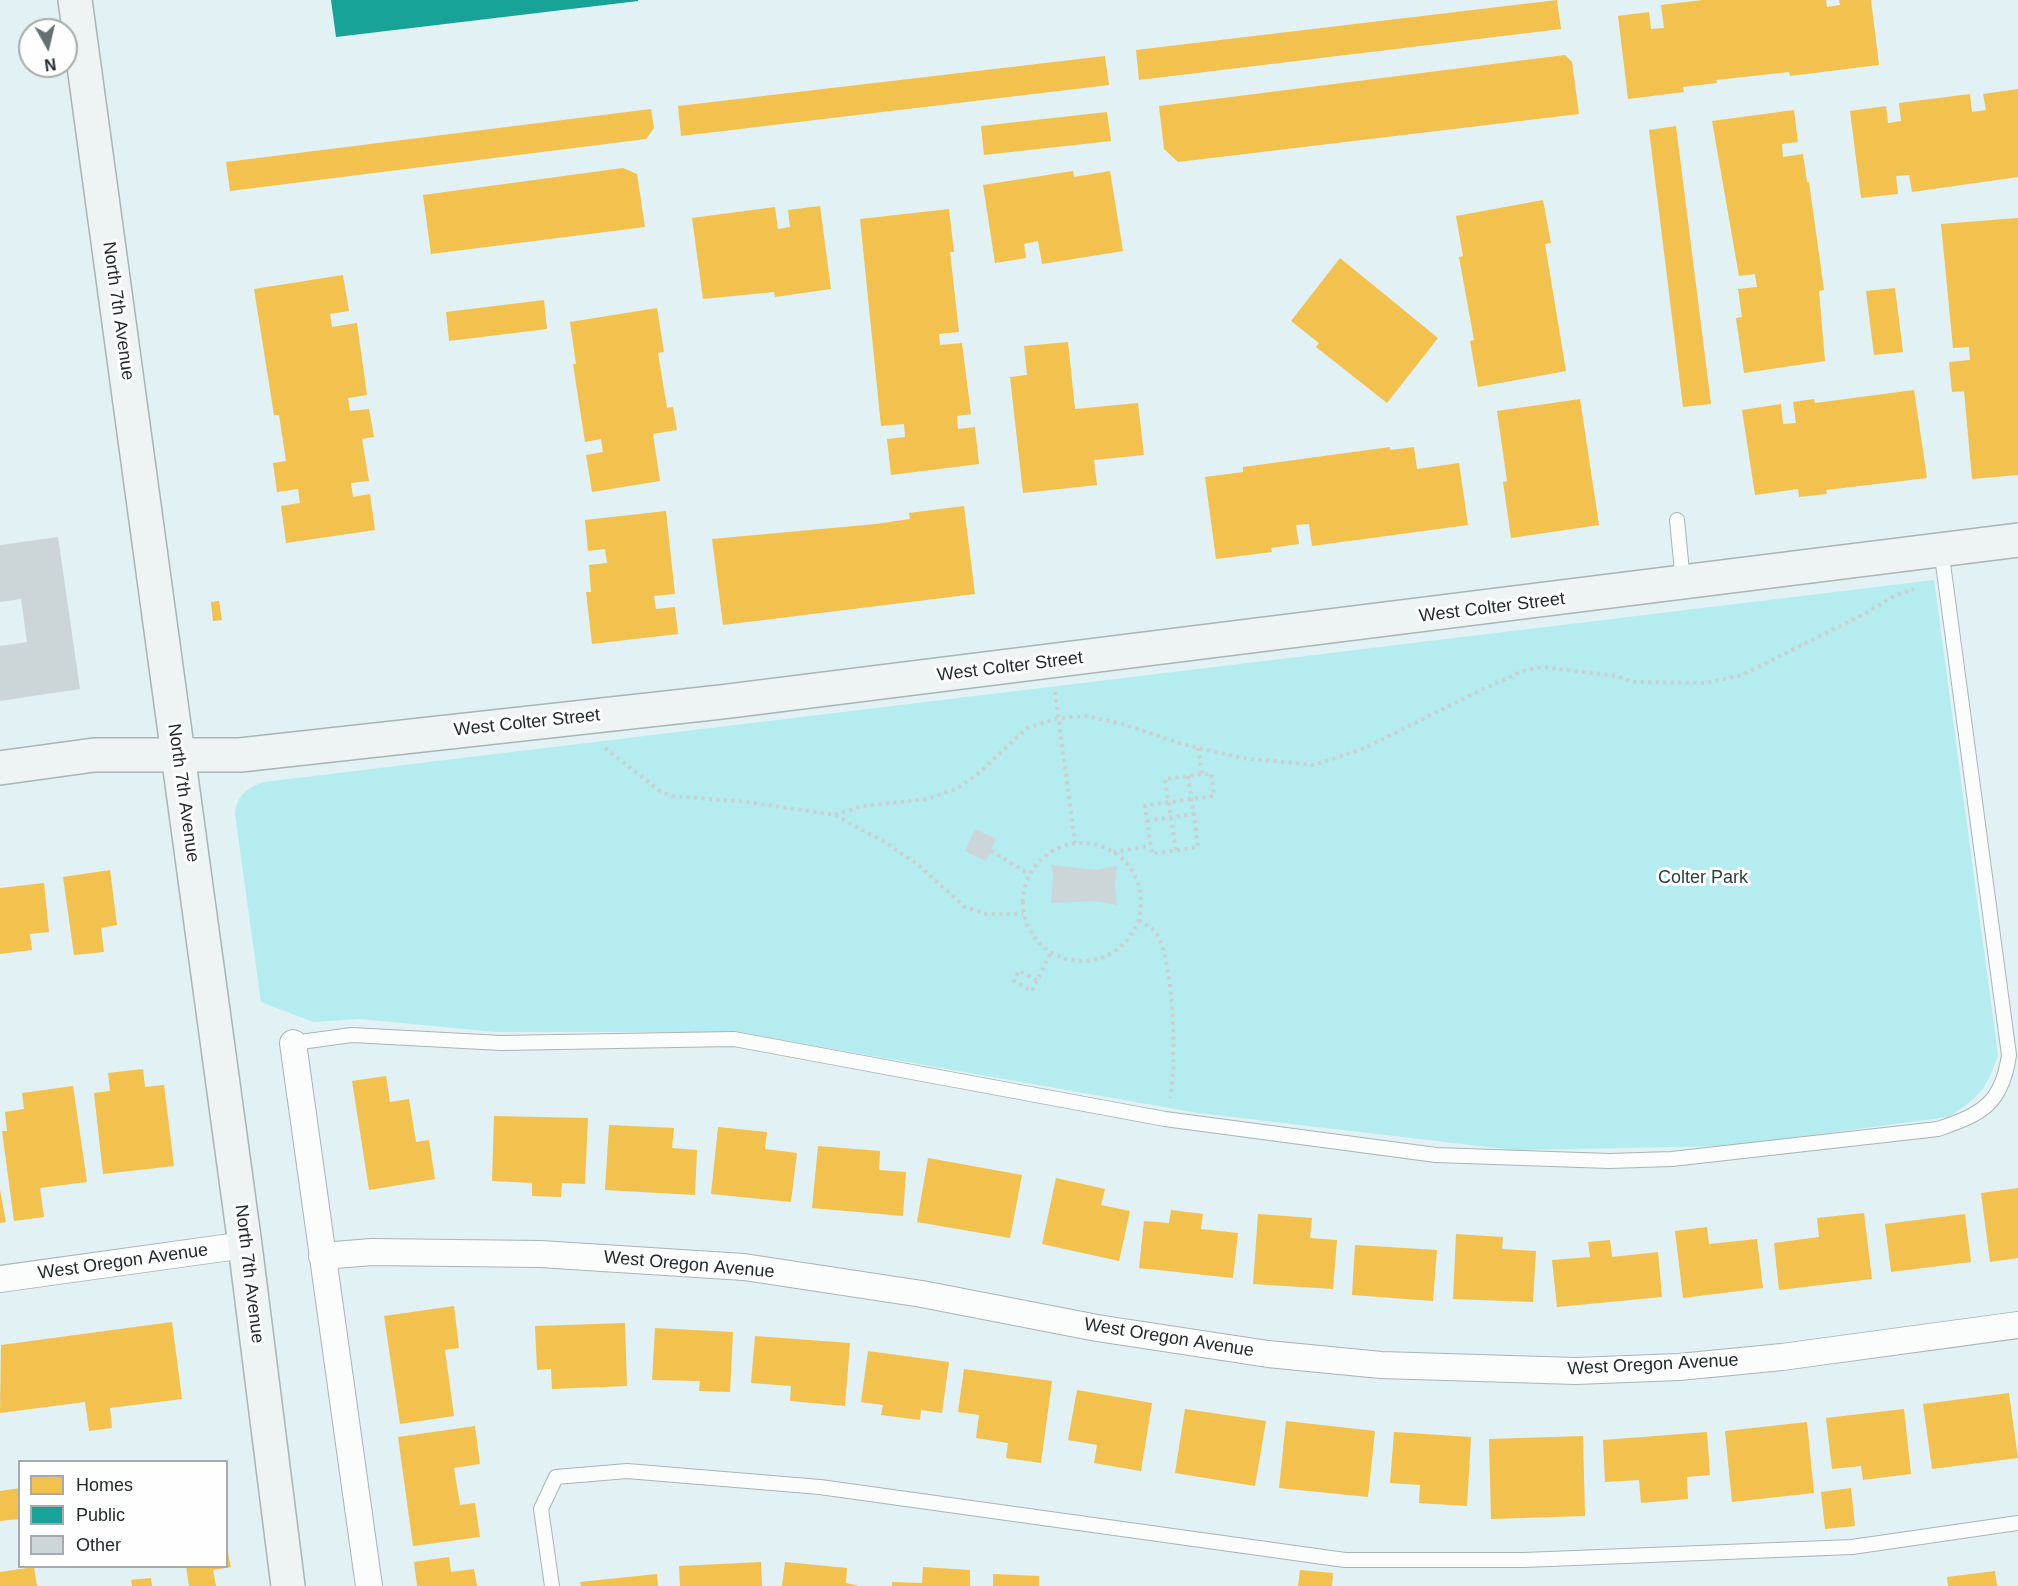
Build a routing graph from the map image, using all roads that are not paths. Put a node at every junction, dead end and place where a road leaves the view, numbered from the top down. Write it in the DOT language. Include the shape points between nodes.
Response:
graph roads {
  1 [pos="75,0"];
  2 [pos="1677,520"];
  3 [pos="2018,540"];
  4 [pos="1941,549"];
  5 [pos="1683,582"];
  6 [pos="178,755"];
  7 [pos="0,768"];
  8 [pos="293,1043"];
  9 [pos="245,1245"];
  10 [pos="322,1256"];
  11 [pos="0,1279"];
  12 [pos="2018,1325"];
  13 [pos="2018,1523"];
  14 [pos="288,1586"];
  15 [pos="369,1586"];
  16 [pos="552,1586"];
  1 -- 6 [label="street, North 7th Avenue"];
  2 -- 5 [label="lane"];
  3 -- 4 [label="street, West Colter Street"];
  4 -- 5 [label="street, West Colter Street"];
  4 -- 8 [label="lane" via="2009,1056 2005,1081 1993,1099 1971,1118 1938,1129 1672,1159 1609,1161 1436,1155 1166,1119 734,1039 501,1043 352,1035"];
  5 -- 6 [label="street, West Colter Street" via="722,702 240,755"];
  6 -- 7 [label="street, West Colter Street" via="94,755"];
  6 -- 9 [label="street, North 7th Avenue"];
  8 -- 10 [label="street"];
  9 -- 11 [label="street, West Oregon Avenue"];
  9 -- 14 [label="street, North 7th Avenue"];
  10 -- 12 [label="street, West Oregon Avenue" via="372,1252 540,1254 744,1267 1268,1354 1381,1365 1576,1371 1679,1367"];
  10 -- 15 [label="street"];
  13 -- 16 [label="lane" via="1852,1547 1524,1560 1345,1560 820,1487 627,1471 556,1477 541,1509"];
}
